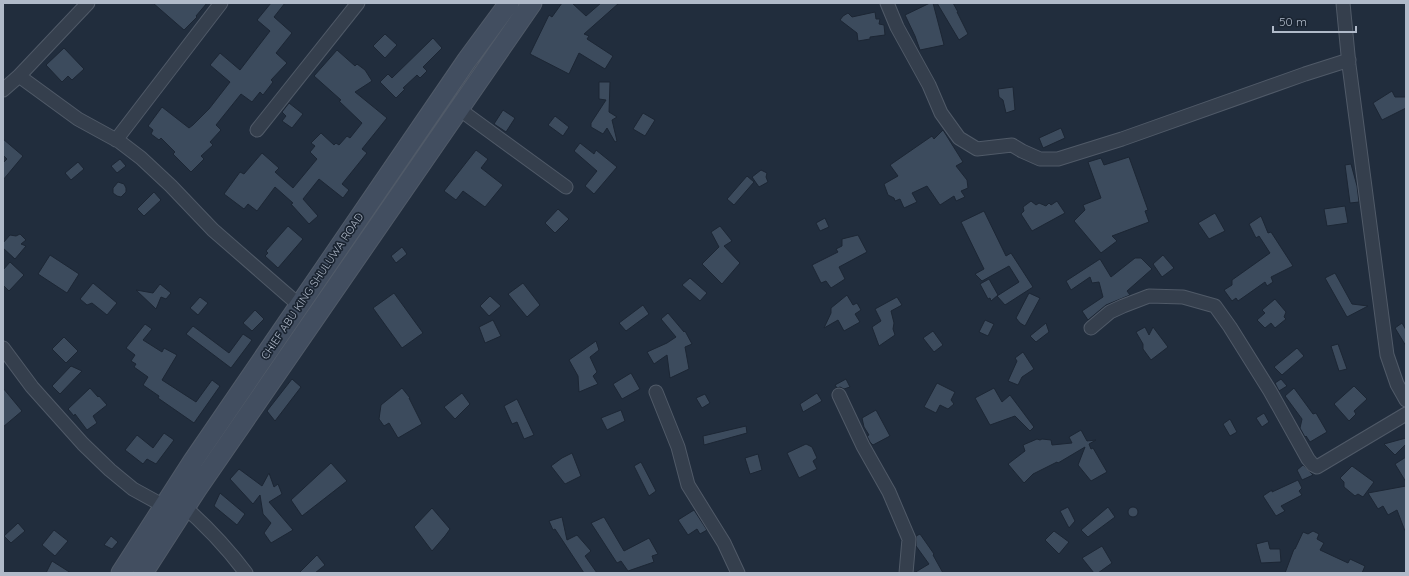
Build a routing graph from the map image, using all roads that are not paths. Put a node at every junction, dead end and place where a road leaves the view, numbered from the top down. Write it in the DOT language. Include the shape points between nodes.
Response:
graph roads {
  1 [pos="88,3"];
  2 [pos="221,3"];
  3 [pos="358,3"];
  4 [pos="509,3"];
  5 [pos="532,3"];
  6 [pos="887,3"];
  7 [pos="1343,3"];
  8 [pos="467,60"];
  9 [pos="1349,60"];
  10 [pos="484,73"];
  11 [pos="19,76"];
  12 [pos="3,90"];
  13 [pos="459,109"];
  14 [pos="257,130"];
  15 [pos="116,140"];
  16 [pos="566,186"];
  17 [pos="299,305"];
  18 [pos="1091,328"];
  19 [pos="3,348"];
  20 [pos="656,392"];
  21 [pos="839,395"];
  22 [pos="1406,400"];
  23 [pos="1406,414"];
  24 [pos="167,501"];
  25 [pos="185,507"];
  26 [pos="121,573"];
  27 [pos="143,573"];
  28 [pos="246,573"];
  29 [pos="738,573"];
  30 [pos="906,573"];
  1 -- 11 [label="street"];
  2 -- 15 [label="street"];
  3 -- 14 [label="street"];
  4 -- 8 [label="street, CHIEF ABU KING SHULUWA ROAD"];
  5 -- 10 [label="street"];
  6 -- 9 [label="street" via="941,113 959,138 977,149 1012,145 1040,159 1058,159 1115,141"];
  7 -- 9 [label="street"];
  8 -- 10 [label="street"];
  8 -- 17 [label="street, CHIEF ABU KING SHULUWA ROAD"];
  9 -- 22 [label="street" via="1387,355 1397,384"];
  10 -- 13 [label="street"];
  11 -- 12 [label="street"];
  11 -- 15 [label="street" via="78,119"];
  13 -- 16 [label="street"];
  13 -- 25 [label="street"];
  15 -- 17 [label="street" via="141,158 213,230"];
  17 -- 24 [label="street, CHIEF ABU KING SHULUWA ROAD"];
  18 -- 23 [label="street" via="1110,312 1149,296 1183,297 1215,306 1270,392 1308,459 1317,467"];
  19 -- 24 [label="street" via="32,387 110,470 133,489"];
  20 -- 29 [label="street" via="678,447 688,485 721,537"];
  21 -- 30 [label="street" via="863,446 890,492 909,539"];
  24 -- 25 [label="street"];
  24 -- 26 [label="street, CHIEF ABU KING SHULUWA ROAD"];
  25 -- 27 [label="street"];
  25 -- 28 [label="street" via="219,539"];
}
